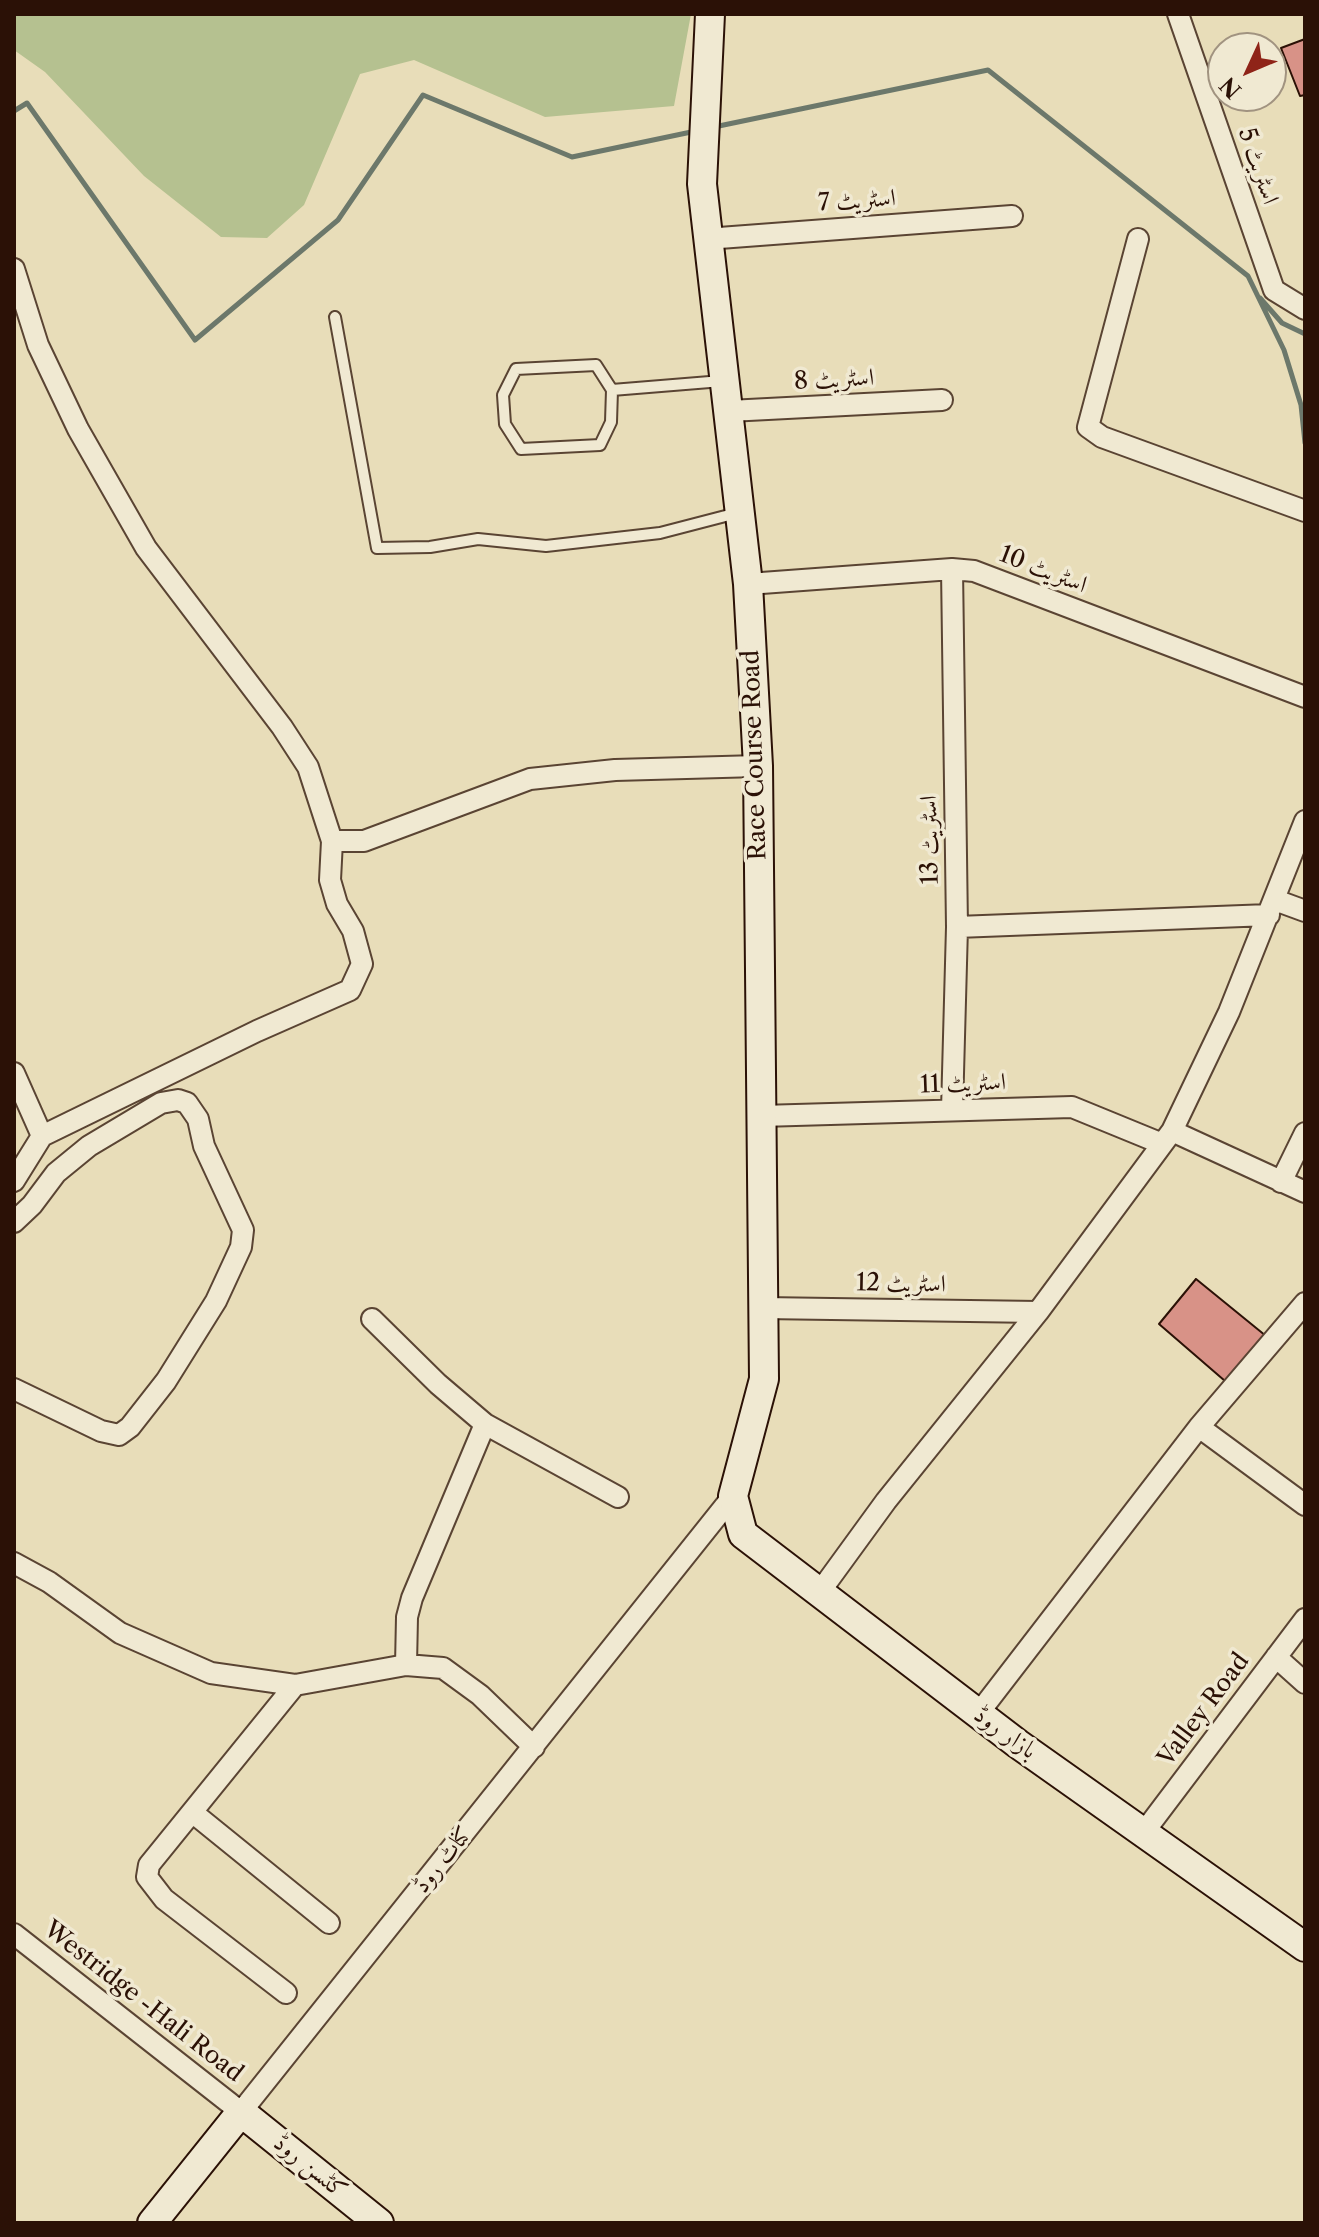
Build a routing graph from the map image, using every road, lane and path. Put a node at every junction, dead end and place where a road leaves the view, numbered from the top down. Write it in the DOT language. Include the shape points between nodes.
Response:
graph roads {
  1 [pos="710,14"];
  2 [pos="1178,14"];
  3 [pos="1012,216"];
  4 [pos="706,239"];
  5 [pos="1138,239"];
  6 [pos="14,269"];
  7 [pos="1305,309"];
  8 [pos="335,317"];
  9 [pos="724,381"];
  10 [pos="612,390"];
  11 [pos="942,400"];
  12 [pos="729,411"];
  13 [pos="1305,511"];
  14 [pos="739,513"];
  15 [pos="952,569"];
  16 [pos="748,584"];
  17 [pos="1305,697"];
  18 [pos="758,766"];
  19 [pos="1305,821"];
  20 [pos="332,841"];
  21 [pos="1272,907"];
  22 [pos="1305,911"];
  23 [pos="957,927"];
  24 [pos="14,1073"];
  25 [pos="952,1110"];
  26 [pos="761,1116"];
  27 [pos="42,1136"];
  28 [pos="1166,1137"];
  29 [pos="1303,1142"];
  30 [pos="14,1181"];
  31 [pos="1281,1182"];
  32 [pos="1305,1192"];
  33 [pos="14,1222"];
  34 [pos="1305,1303"];
  35 [pos="763,1308"];
  36 [pos="1038,1312"];
  37 [pos="372,1319"];
  38 [pos="14,1389"];
  39 [pos="485,1424"];
  40 [pos="1199,1427"];
  41 [pos="733,1496"];
  42 [pos="618,1497"];
  43 [pos="1305,1505"];
  44 [pos="14,1563"];
  45 [pos="819,1593"];
  46 [pos="1305,1619"];
  47 [pos="1276,1657"];
  48 [pos="406,1665"];
  49 [pos="1305,1683"];
  50 [pos="295,1685"];
  51 [pos="978,1714"];
  52 [pos="534,1747"];
  53 [pos="192,1812"];
  54 [pos="1144,1832"];
  55 [pos="329,1923"];
  56 [pos="14,1934"];
  57 [pos="1305,1947"];
  58 [pos="286,1993"];
  59 [pos="241,2112"];
  60 [pos="152,2223"];
  61 [pos="379,2223"];
  1 -- 4 [label="street, Race Course Road" via="703,129"];
  2 -- 7 [label="street, اسٹریٹ 5" via="1274,290"];
  3 -- 4 [label="street, اسٹریٹ 7"];
  4 -- 9 [label="street, Race Course Road"];
  5 -- 13 [label="street" via="1088,427 1102,437"];
  6 -- 20 [label="street" via="38,345 78,429 146,548 308,767"];
  8 -- 14 [label="lane" via="377,548 478,539 546,546 660,533"];
  9 -- 10 [label="lane"];
  9 -- 12 [label="street, Race Course Road"];
  10 -- 10 [label="lane" via="611,422 600,445 521,449 505,424 503,395 516,369 596,365"];
  11 -- 12 [label="street, اسٹریٹ 8"];
  12 -- 14 [label="street, Race Course Road"];
  14 -- 16 [label="street, Race Course Road"];
  15 -- 16 [label="street, اسٹریٹ 10"];
  15 -- 17 [label="street, اسٹریٹ 10" via="974,571"];
  15 -- 23 [label="street, اسٹریٹ 13"];
  16 -- 18 [label="street, Race Course Road"];
  18 -- 20 [label="street" via="615,770 530,779 364,841"];
  18 -- 26 [label="street, Race Course Road"];
  19 -- 21 [label="street"];
  20 -- 27 [label="street" via="330,880 362,964 350,990"];
  21 -- 22 [label="street"];
  21 -- 23 [label="street"];
  21 -- 28 [label="street" via="1229,1012"];
  23 -- 25 [label="street, اسٹریٹ 13"];
  24 -- 27 [label="street"];
  25 -- 26 [label="street, اسٹریٹ 11"];
  25 -- 28 [label="street, اسٹریٹ 11" via="1072,1107"];
  26 -- 35 [label="street, Race Course Road"];
  27 -- 30 [label="street"];
  28 -- 31 [label="street, اسٹریٹ 11"];
  28 -- 36 [label="street"];
  29 -- 31 [label="street"];
  31 -- 32 [label="street, اسٹریٹ 11"];
  33 -- 38 [label="street" via="56,1173 89,1146 161,1103 178,1100 187,1103 198,1119 204,1146 243,1230 241,1247 216,1301 166,1381 119,1435"];
  34 -- 40 [label="street"];
  35 -- 36 [label="street, اسٹریٹ 12"];
  35 -- 41 [label="street, Race Course Road" via="764,1379"];
  36 -- 45 [label="street"];
  37 -- 39 [label="street"];
  39 -- 42 [label="street"];
  39 -- 48 [label="street" via="412,1598"];
  40 -- 43 [label="street"];
  40 -- 51 [label="street"];
  41 -- 45 [label="street, بازار روڈ" via="743,1534"];
  41 -- 52 [label="street, کناٹ روڈ"];
  44 -- 50 [label="street" via="120,1633 165,1656 211,1673"];
  45 -- 51 [label="street, بازار روڈ"];
  46 -- 47 [label="street, Valley Road"];
  47 -- 49 [label="street"];
  47 -- 54 [label="street, Valley Road"];
  48 -- 50 [label="street"];
  48 -- 52 [label="street" via="443,1668"];
  50 -- 53 [label="street"];
  51 -- 54 [label="street, بازار روڈ"];
  52 -- 59 [label="street, کناٹ روڈ"];
  53 -- 55 [label="street"];
  53 -- 58 [label="street" via="149,1865 151,1886"];
  54 -- 57 [label="street, بازار روڈ"];
  56 -- 59 [label="street, Westridge -Hali Road"];
  59 -- 60 [label="street, کناٹ روڈ"];
  59 -- 61 [label="street, کٹسن روڈ"];
}
